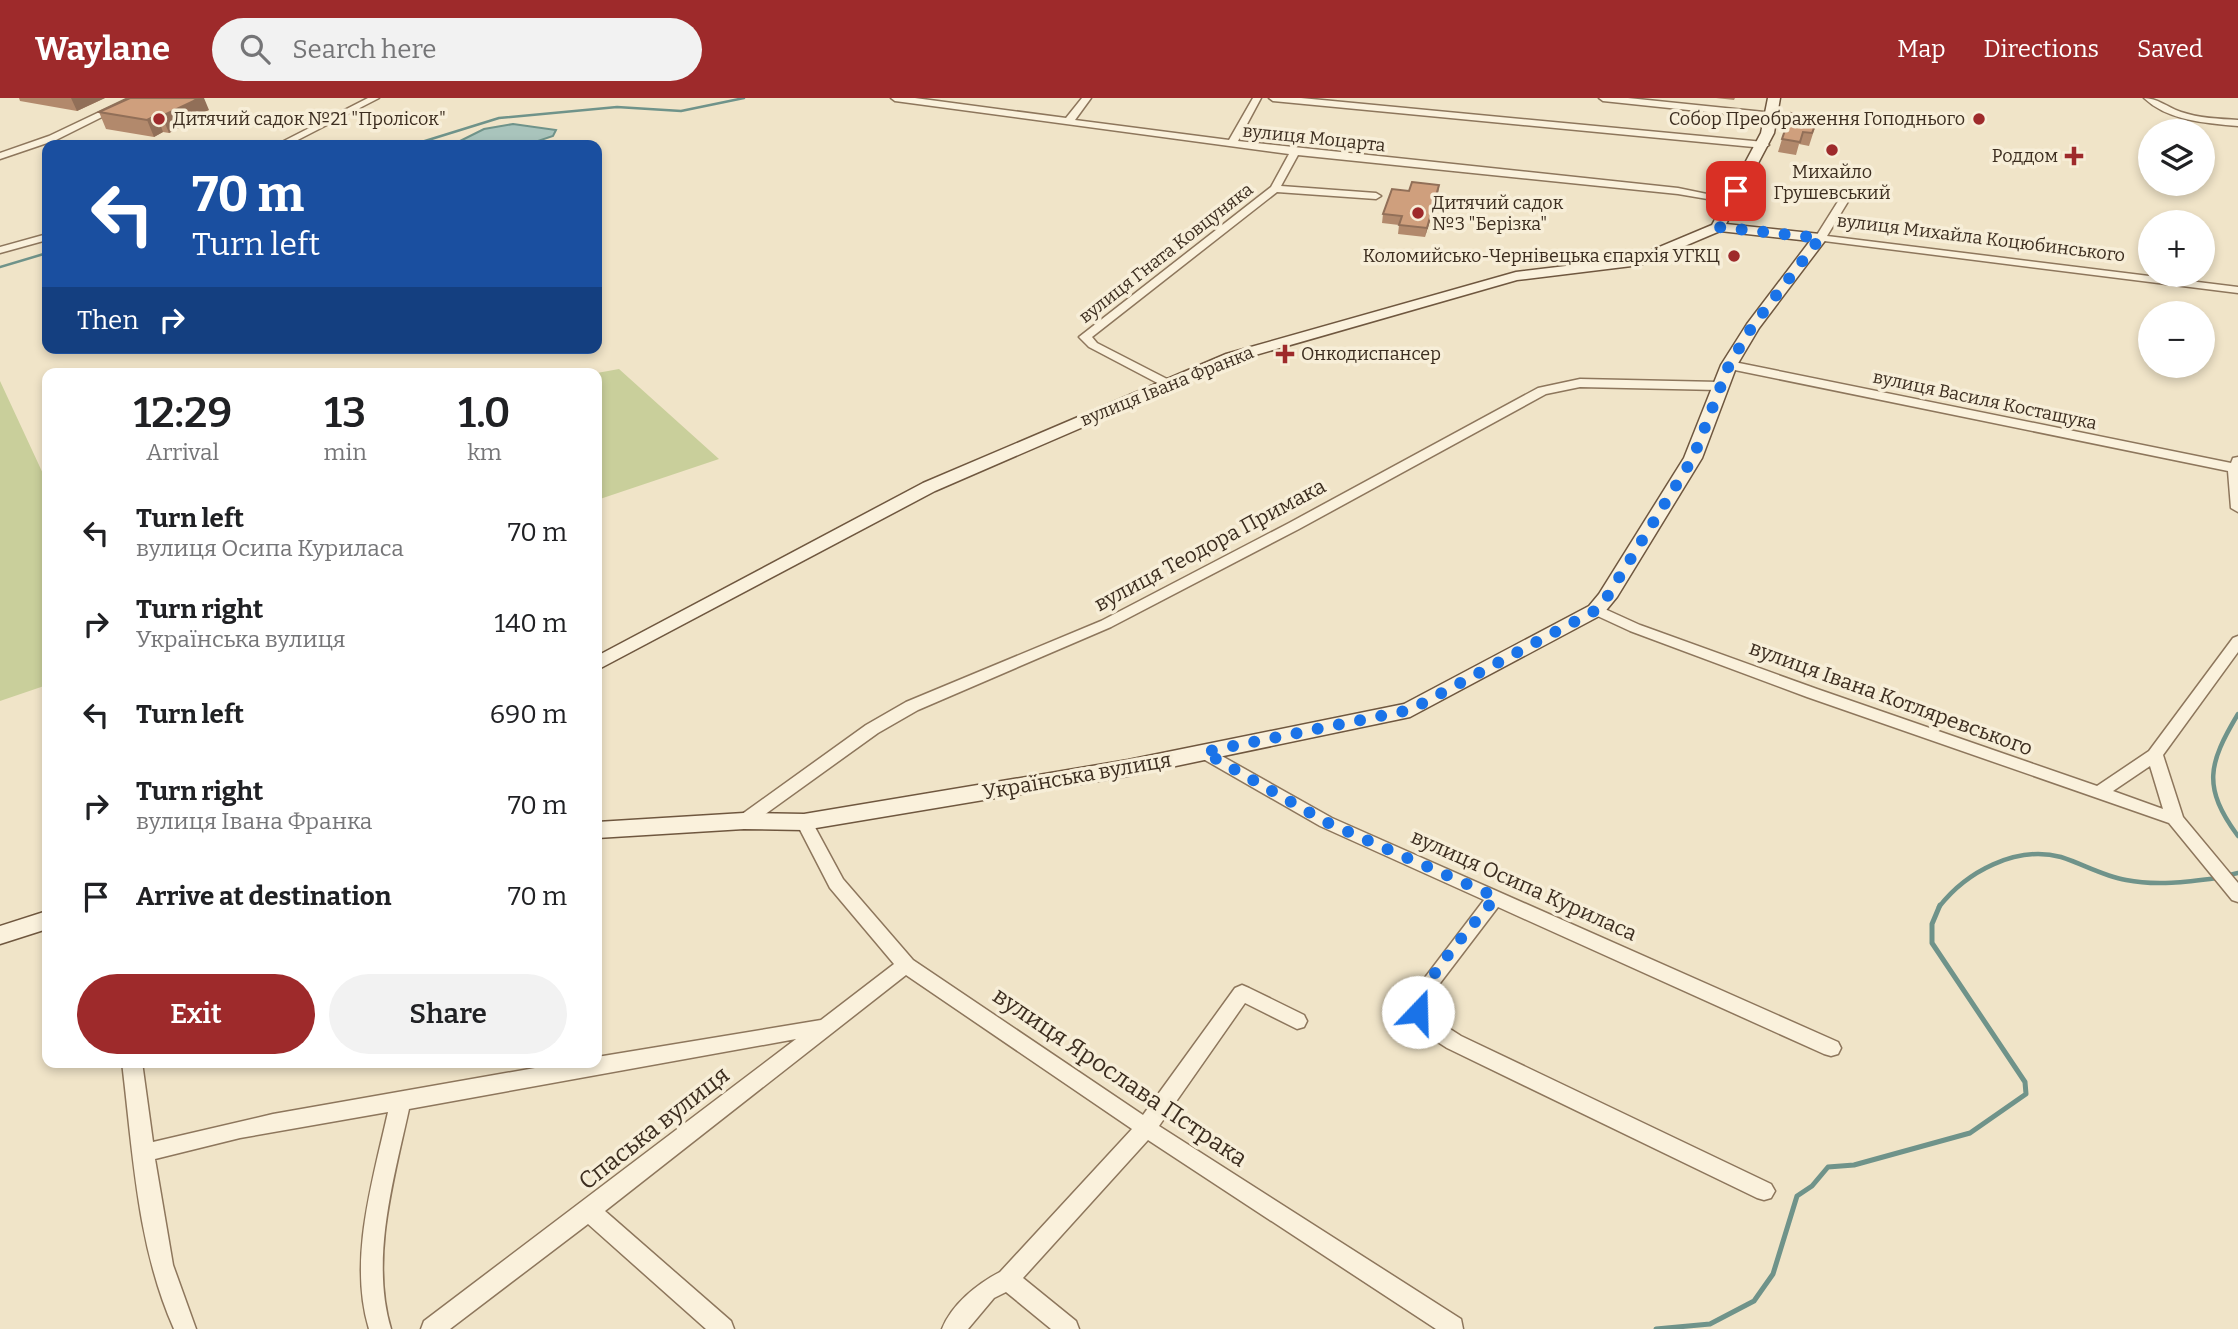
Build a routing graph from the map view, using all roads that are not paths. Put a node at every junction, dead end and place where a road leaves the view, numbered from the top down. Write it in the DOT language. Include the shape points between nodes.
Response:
graph roads {
  1 [pos="136,98"];
  2 [pos="375,98"];
  3 [pos="895,98"];
  4 [pos="1087,98"];
  5 [pos="1257,98"];
  6 [pos="1273,98"];
  7 [pos="1603,98"];
  8 [pos="1774,98"];
  9 [pos="2148,98"];
  10 [pos="1774,116"];
  11 [pos="1069,122"];
  12 [pos="2238,123"];
  13 [pos="48,140"];
  14 [pos="291,140"];
  15 [pos="42,144"];
  16 [pos="1232,144"];
  17 [pos="1764,145"];
  18 [pos="1295,152"];
  19 [pos="0,156"];
  20 [pos="1275,189"];
  21 [pos="1847,195"];
  22 [pos="1376,196"];
  23 [pos="1731,200"];
  24 [pos="1718,227"];
  25 [pos="42,238"];
  26 [pos="1820,238"];
  27 [pos="0,250"];
  28 [pos="2238,290"];
  29 [pos="1729,365"];
  30 [pos="1167,384"];
  31 [pos="1719,386"];
  32 [pos="2236,464"];
  33 [pos="2238,508"];
  34 [pos="1596,610"];
  35 [pos="2238,641"];
  36 [pos="602,661"];
  37 [pos="1204,752"];
  38 [pos="2155,755"];
  39 [pos="2098,793"];
  40 [pos="2175,819"];
  41 [pos="744,821"];
  42 [pos="804,822"];
  43 [pos="602,830"];
  44 [pos="2236,892"];
  45 [pos="1496,897"];
  46 [pos="42,922"];
  47 [pos="0,935"];
  48 [pos="906,965"];
  49 [pos="1297,1021"];
  50 [pos="826,1027"];
  51 [pos="1831,1048"];
  52 [pos="602,1064"];
  53 [pos="133,1068"];
  54 [pos="579,1068"];
  55 [pos="400,1102"];
  56 [pos="1146,1128"];
  57 [pos="144,1153"];
  58 [pos="1764,1191"];
  59 [pos="589,1211"];
  60 [pos="1008,1279"];
  61 [pos="1454,1327"];
  62 [pos="185,1329"];
  63 [pos="380,1329"];
  64 [pos="432,1329"];
  65 [pos="723,1329"];
  66 [pos="953,1329"];
  67 [pos="1068,1329"];
  1 -- 13 [label="street"];
  2 -- 14 [label="street"];
  3 -- 11 [label="street, вулиця Моцарта"];
  4 -- 11 [label="street"];
  5 -- 16 [label="street"];
  6 -- 17 [label="street"];
  7 -- 10 [label="street"];
  8 -- 10 [label="street"];
  9 -- 12 [label="street" via="2179,114"];
  10 -- 17 [label="street"];
  11 -- 16 [label="street, вулиця Моцарта"];
  15 -- 19 [label="street"];
  16 -- 18 [label="street, вулиця Моцарта"];
  17 -- 23 [label="street"];
  18 -- 20 [label="street, вулиця Гната Ковцуняка"];
  18 -- 23 [label="street, вулиця Моцарта"];
  20 -- 22 [label="street"];
  20 -- 30 [label="street, вулиця Гната Ковцуняка" via="1085,337"];
  21 -- 26 [label="street"];
  23 -- 24 [label="street"];
  24 -- 26 [label="street, вулиця Михайла Коцюбинського"];
  24 -- 30 [label="street, вулиця Івана Франка" via="1635,262 1527,274 1465,288 1240,354"];
  25 -- 27 [label="street"];
  26 -- 28 [label="street, вулиця Михайла Коцюбинського"];
  26 -- 29 [label="street, Українська вулиця"];
  29 -- 31 [label="street, Українська вулиця"];
  29 -- 32 [label="street, вулиця Василя Костащука"];
  30 -- 36 [label="street, вулиця Івана Франка" via="929,487"];
  31 -- 34 [label="street, Українська вулиця" via="1693,458"];
  31 -- 41 [label="street, вулиця Теодора Примака" via="1580,383 1542,391 1106,624 912,706 872,729"];
  32 -- 33 [label="street"];
  34 -- 37 [label="street, Українська вулиця" via="1410,710"];
  34 -- 39 [label="street, вулиця Івана Котляревського" via="1635,628"];
  35 -- 38 [label="street"];
  37 -- 42 [label="street, Українська вулиця"];
  37 -- 45 [label="street, вулиця Осипа Куриласа" via="1326,822"];
  38 -- 39 [label="street"];
  38 -- 40 [label="street"];
  39 -- 40 [label="street, вулиця Івана Котляревського"];
  40 -- 44 [label="street"];
  41 -- 42 [label="street, Українська вулиця"];
  41 -- 43 [label="street, Українська вулиця"];
  42 -- 48 [label="street, вулиця Ярослава Пстрака" via="836,883"];
  45 -- 51 [label="street, вулиця Осипа Куриласа"];
  45 -- 58 [label="street" via="1423,992 1417,1008 1426,1024 1454,1042"];
  46 -- 47 [label="street"];
  48 -- 50 [label="street, Спаська вулиця"];
  48 -- 56 [label="street, вулиця Ярослава Пстрака"];
  49 -- 56 [label="street" via="1242,993"];
  50 -- 52 [label="street"];
  50 -- 59 [label="street, Спаська вулиця"];
  53 -- 57 [label="street"];
  54 -- 55 [label="street"];
  55 -- 57 [label="street" via="222,1133"];
  55 -- 63 [label="street" via="374,1254 373,1310"];
  56 -- 60 [label="street"];
  56 -- 61 [label="street, вулиця Ярослава Пстрака"];
  57 -- 62 [label="street" via="156,1250"];
  59 -- 64 [label="street, Спаська вулиця"];
  59 -- 65 [label="street"];
  60 -- 66 [label="street" via="986,1291"];
  60 -- 67 [label="street"];
}
